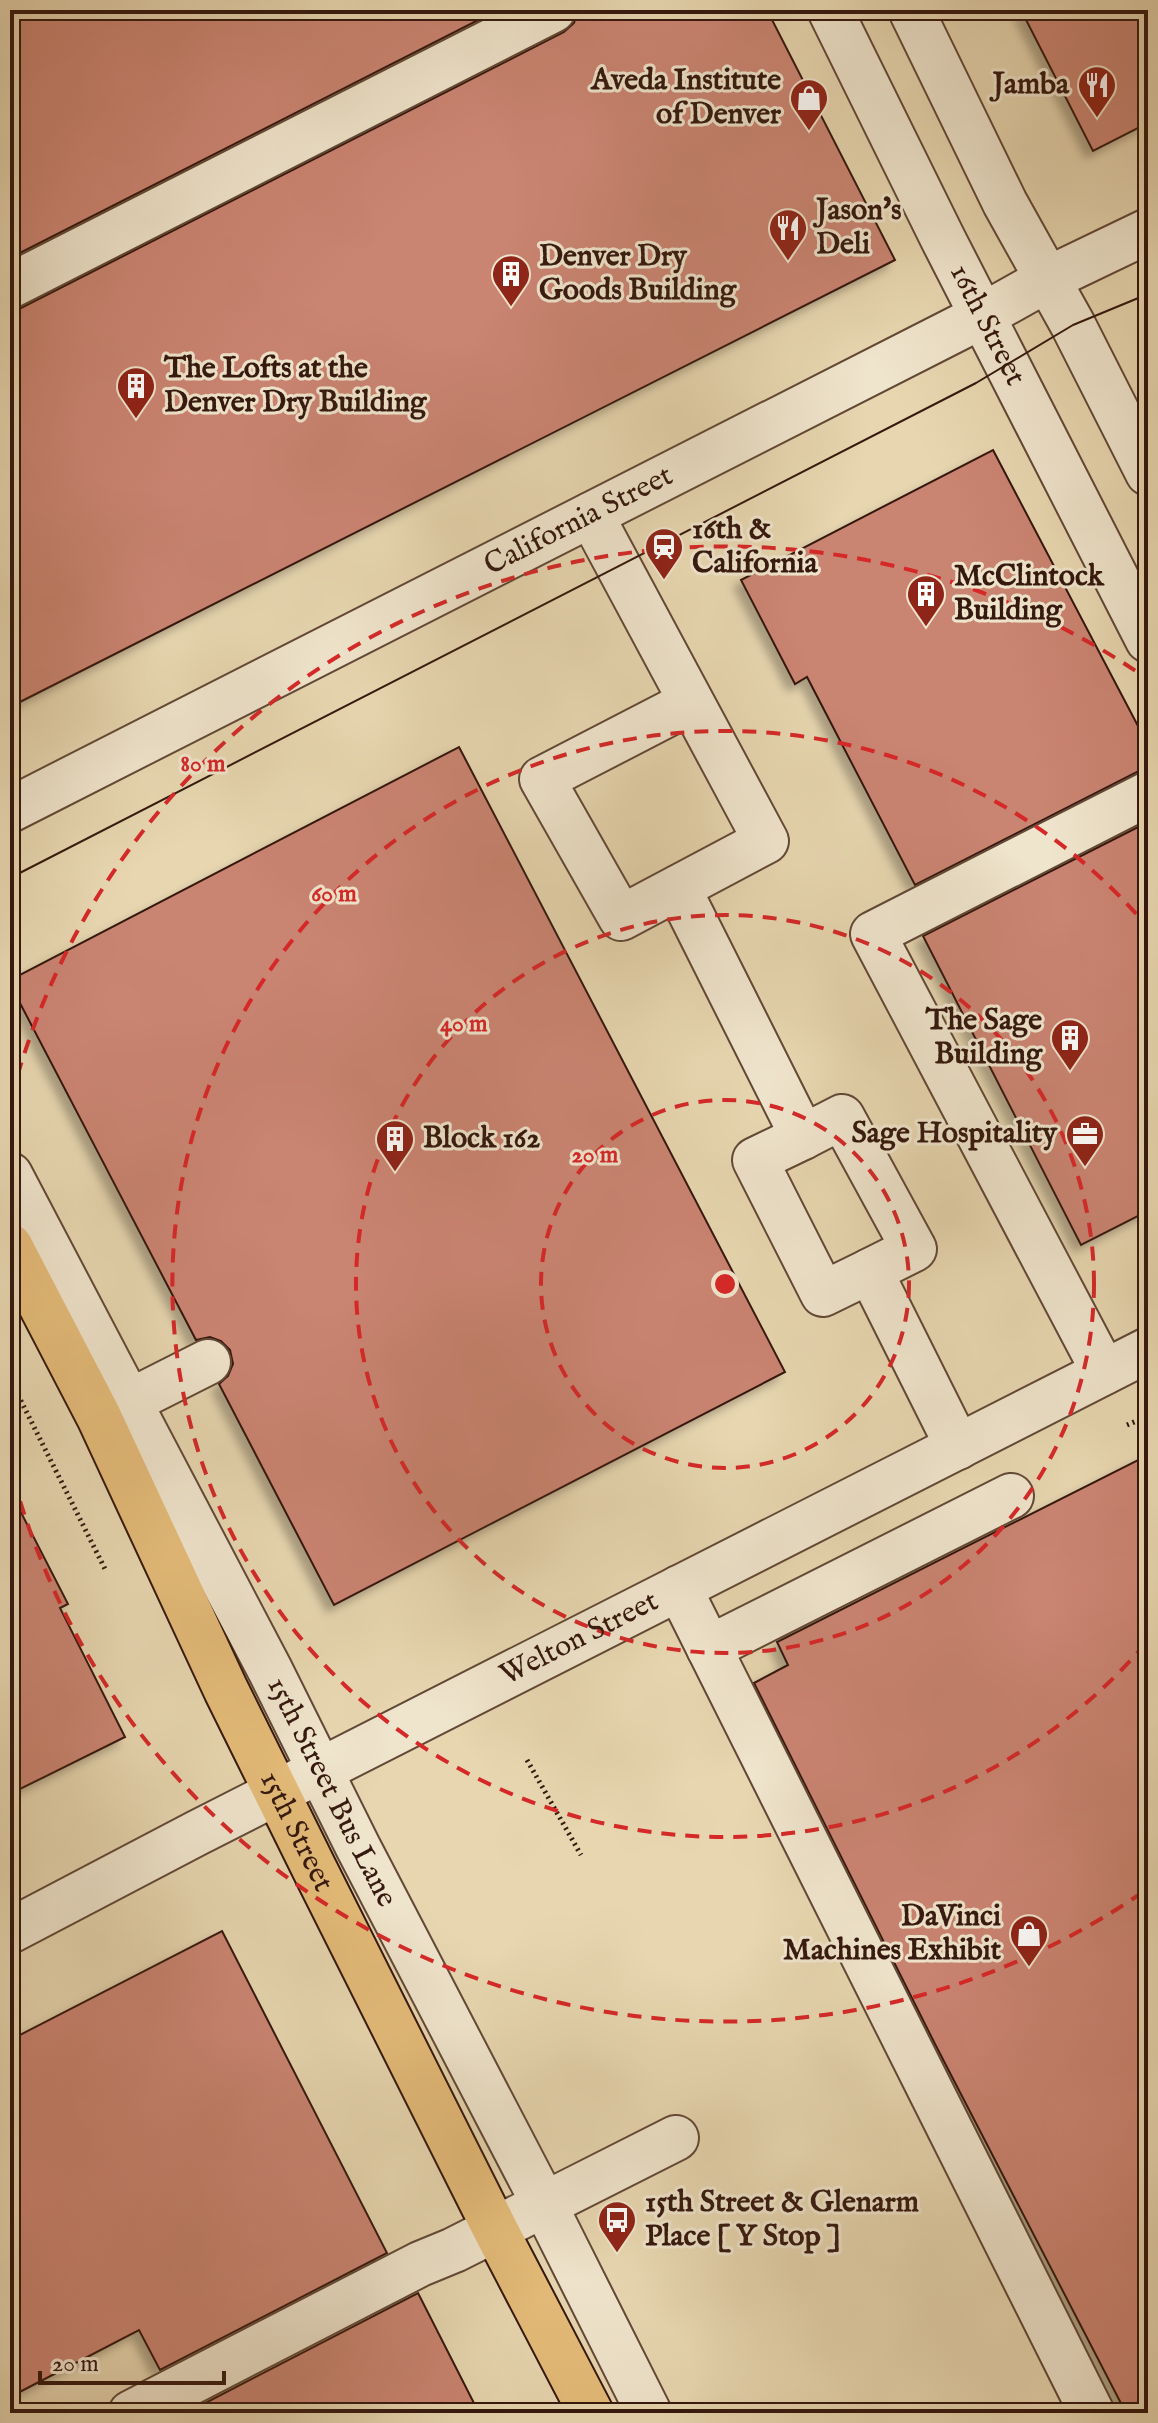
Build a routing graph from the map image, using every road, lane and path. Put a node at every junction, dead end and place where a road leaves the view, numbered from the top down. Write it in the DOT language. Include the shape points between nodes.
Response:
graph roads {
  1 [pos="553,10"];
  2 [pos="830,10"];
  3 [pos="911,10"];
  4 [pos="1148,231"];
  5 [pos="1048,279"];
  6 [pos="10,286"];
  7 [pos="982,316"];
  8 [pos="1148,473"];
  9 [pos="591,515"];
  10 [pos="1148,640"];
  11 [pos="691,702"];
  12 [pos="1148,794"];
  13 [pos="10,810"];
  14 [pos="678,888"];
  15 [pos="803,1137"];
  16 [pos="10,1175"];
  17 [pos="11,1252"];
  18 [pos="870,1271"];
  19 [pos="1148,1350"];
  20 [pos="208,1362"];
  21 [pos="1104,1372"];
  22 [pos="114,1410"];
  23 [pos="958,1447"];
  24 [pos="1011,1496"];
  25 [pos="679,1588"];
  26 [pos="709,1648"];
  27 [pos="527,1760"];
  28 [pos="320,1771"];
  29 [pos="277,1793"];
  30 [pos="581,1855"];
  31 [pos="15,1917"];
  32 [pos="676,2138"];
  33 [pos="544,2204"];
  34 [pos="495,2229"];
  35 [pos="131,2413"];
  36 [pos="591,2413"];
  37 [pos="649,2413"];
  38 [pos="1092,2413"];
  1 -- 6 [label="street"];
  2 -- 7 [label="street, 16th Street"];
  3 -- 5 [label="street"];
  4 -- 5 [label="street, California Street"];
  5 -- 7 [label="street, California Street"];
  5 -- 8 [label="street"];
  7 -- 9 [label="street, California Street"];
  7 -- 10 [label="street, 16th Street"];
  9 -- 11 [label="street"];
  9 -- 13 [label="street, California Street"];
  11 -- 14 [label="street" via="766,841"];
  11 -- 14 [label="street" via="542,779 621,918"];
  12 -- 21 [label="street" via="873,934"];
  14 -- 15 [label="street"];
  15 -- 18 [label="street" via="842,1117 914,1249"];
  15 -- 18 [label="street" via="755,1160 823,1294"];
  16 -- 22 [label="street, 15th Street Bus Lane"];
  17 -- 22 [label="main road, 15th Street"];
  18 -- 23 [label="street"];
  19 -- 21 [label="street, Welton Street"];
  20 -- 22 [label="street"];
  21 -- 23 [label="street, Welton Street"];
  22 -- 28 [label="street, 15th Street Bus Lane" via="270,1670"];
  22 -- 29 [label="main road, 15th Street" via="226,1690"];
  23 -- 25 [label="street, Welton Street"];
  24 -- 26 [label="street"];
  25 -- 26 [label="street"];
  25 -- 28 [label="street, Welton Street"];
  26 -- 38 [label="street"];
  27 -- 30 [label="path"];
  28 -- 29 [label="street, Welton Street"];
  28 -- 33 [label="street, 15th Street Bus Lane"];
  29 -- 31 [label="street, Welton Street"];
  29 -- 34 [label="main road, 15th Street"];
  32 -- 33 [label="street"];
  33 -- 34 [label="street"];
  33 -- 37 [label="street, 15th Street Bus Lane"];
  34 -- 35 [label="street"];
  34 -- 36 [label="main road, 15th Street"];
}
